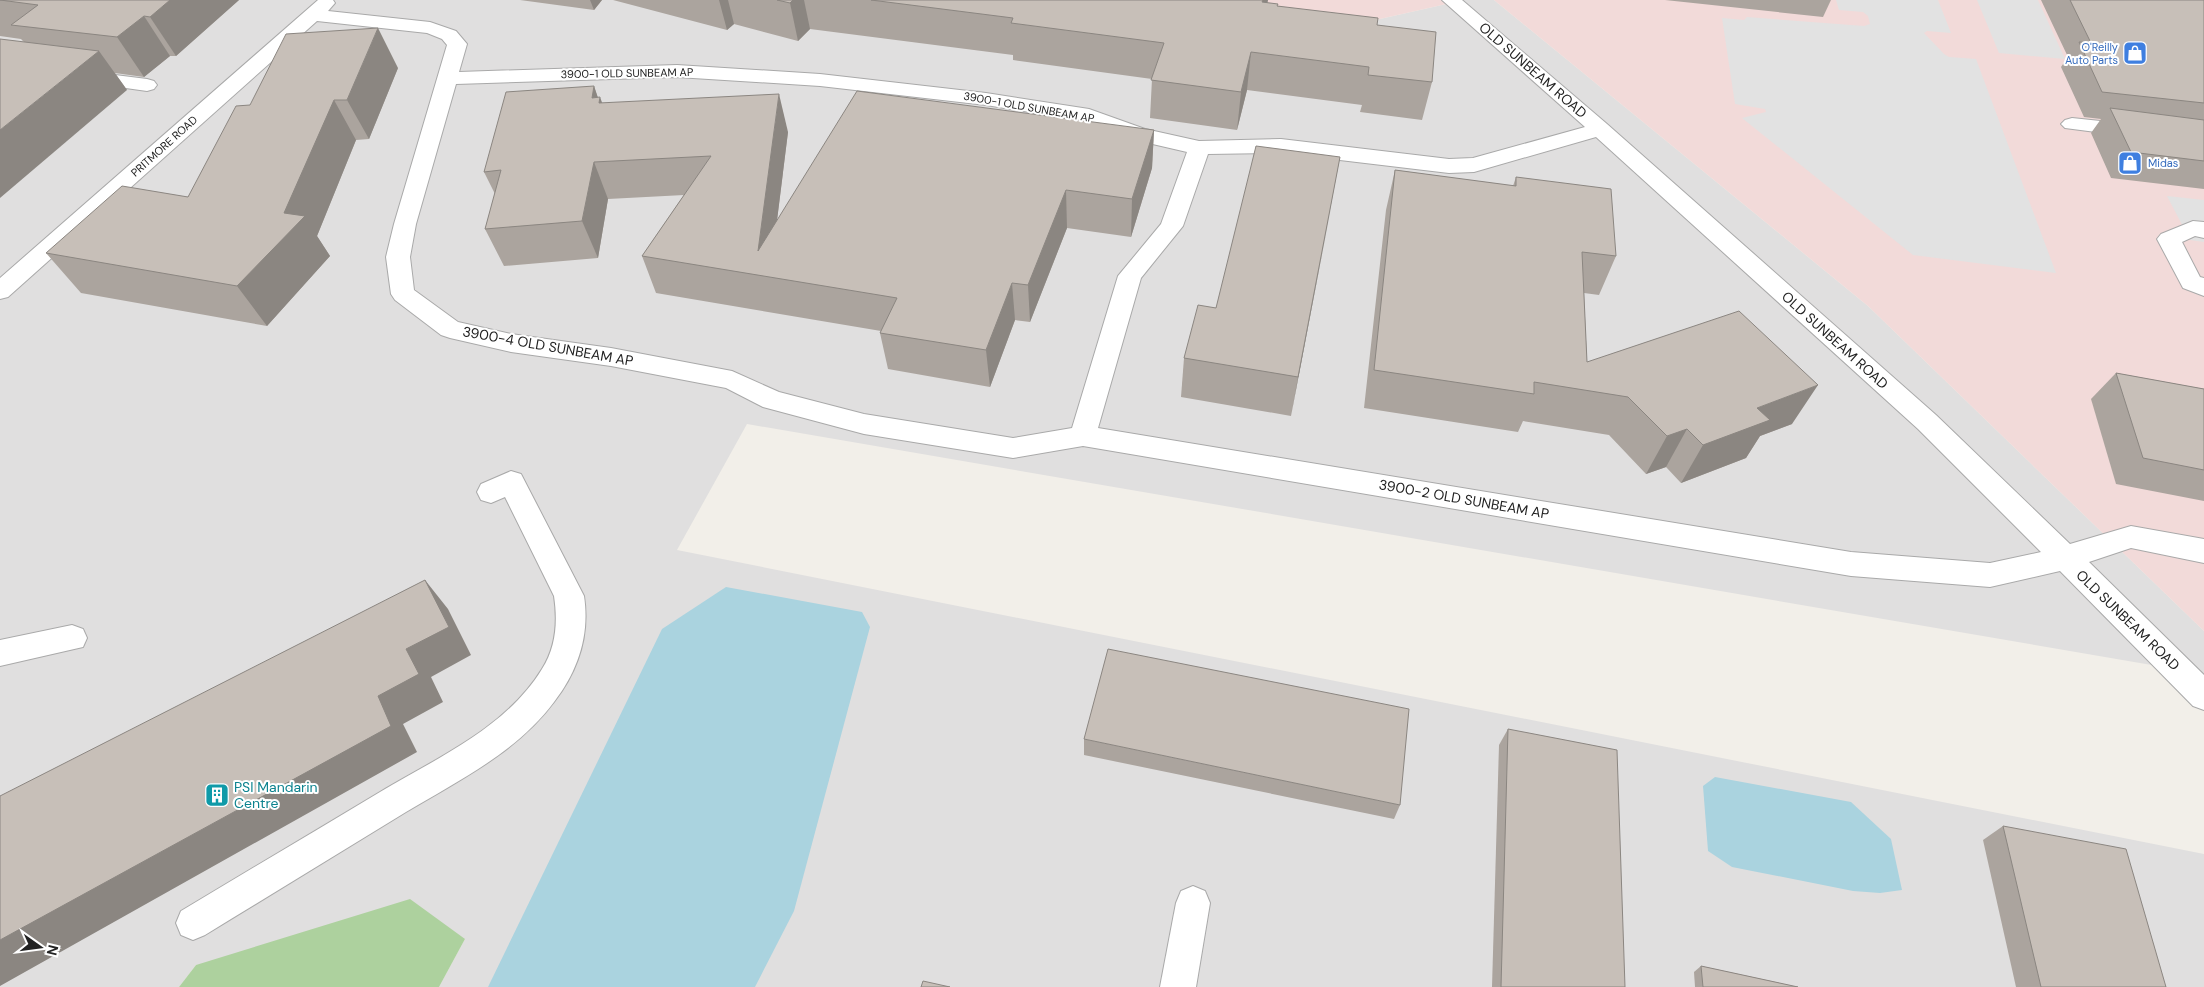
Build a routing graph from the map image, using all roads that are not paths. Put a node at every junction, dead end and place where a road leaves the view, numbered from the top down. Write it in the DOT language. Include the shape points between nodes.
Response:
graph roads {
  1 [pos="1451,0"];
  2 [pos="320,8"];
  3 [pos="68,75"];
  4 [pos="449,78"];
  5 [pos="147,85"];
  6 [pos="2072,124"];
  7 [pos="1600,129"];
  8 [pos="2204,140"];
  9 [pos="1199,148"];
  10 [pos="2204,230"];
  11 [pos="2204,288"];
  12 [pos="0,291"];
  13 [pos="864,424"];
  14 [pos="1083,436"];
  15 [pos="490,492"];
  16 [pos="2204,551"];
  17 [pos="2064,558"];
  18 [pos="72,638"];
  19 [pos="0,653"];
  20 [pos="2204,696"];
  21 [pos="1193,903"];
  22 [pos="193,923"];
  23 [pos="1178,987"];
  1 -- 7 [label="street, OLD SUNBEAM ROAD"];
  2 -- 4 [label="street, 3900-4 OLD SUNBEAM AP" via="430,28 450,35 458,44"];
  2 -- 12 [label="street, PRITMORE ROAD"];
  3 -- 5 [label="street"];
  4 -- 9 [label="street, 3900-1 OLD SUNBEAM AP" via="677,71 820,80 986,98 1089,115 1139,134"];
  4 -- 13 [label="street, 3900-4 OLD SUNBEAM AP" via="405,224 398,257 403,294 450,329 512,343 732,380 772,400"];
  6 -- 8 [label="street"];
  7 -- 9 [label="street, 3900-1 OLD SUNBEAM AP" via="1474,165 1449,166 1281,146"];
  7 -- 17 [label="street, OLD SUNBEAM ROAD" via="1926,422"];
  9 -- 14 [label="street" via="1172,226 1130,276"];
  10 -- 11 [label="street" via="2193,228 2169,238 2191,282"];
  13 -- 14 [label="street, 3900-2 OLD SUNBEAM AP" via="1013,448"];
  14 -- 17 [label="street, 3900-2 OLD SUNBEAM AP" via="1851,564 1990,575"];
  15 -- 22 [label="street" via="511,482 569,596 573,613 571,634 566,654 554,678 528,710 458,764"];
  16 -- 17 [label="street, 3900-2 OLD SUNBEAM AP" via="2131,537"];
  17 -- 20 [label="street, OLD SUNBEAM ROAD"];
  18 -- 19 [label="street"];
  21 -- 23 [label="street"];
}
